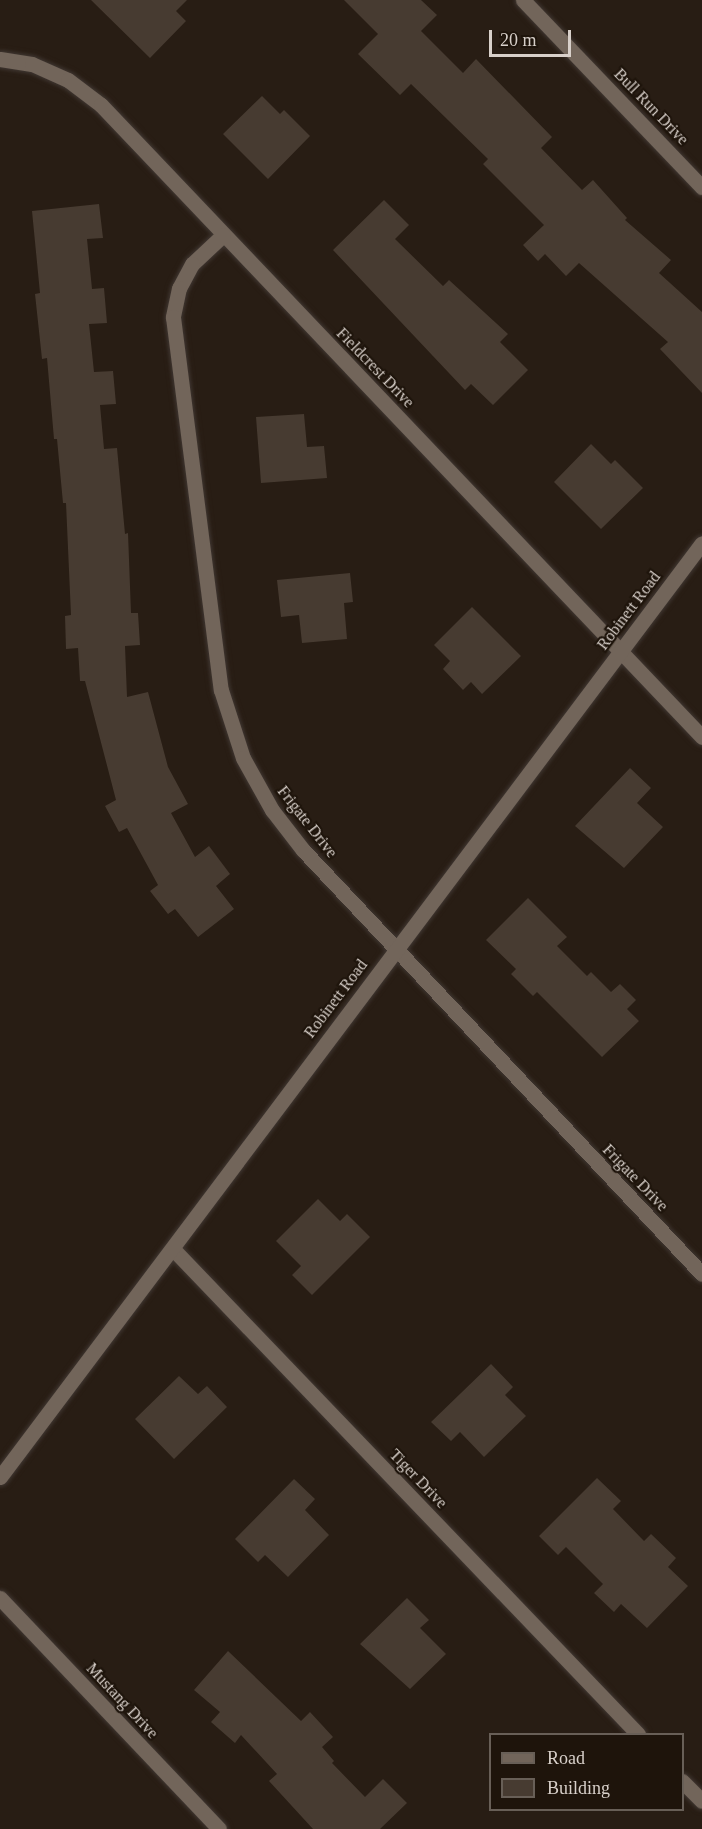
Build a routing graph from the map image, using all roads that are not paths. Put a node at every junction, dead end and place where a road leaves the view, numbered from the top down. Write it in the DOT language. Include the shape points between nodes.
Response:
graph roads {
  1 [pos="523,0"];
  2 [pos="0,59"];
  3 [pos="702,187"];
  4 [pos="224,235"];
  5 [pos="702,543"];
  6 [pos="621,652"];
  7 [pos="702,737"];
  8 [pos="394,950"];
  9 [pos="173,1249"];
  10 [pos="702,1274"];
  11 [pos="0,1477"];
  12 [pos="0,1598"];
  13 [pos="637,1733"];
  14 [pos="684,1783"];
  15 [pos="702,1801"];
  16 [pos="219,1829"];
  1 -- 3 [label="street, Bull Run Drive"];
  2 -- 4 [label="street, Fieldcrest Drive" via="32,64 68,80 101,105"];
  4 -- 6 [label="street, Fieldcrest Drive"];
  4 -- 8 [label="street, Frigate Drive" via="192,264 179,288 173,317 221,690 243,758 272,810"];
  5 -- 6 [label="street, Robinett Road"];
  6 -- 7 [label="street, Fieldcrest Drive"];
  6 -- 8 [label="street, Robinett Road"];
  8 -- 9 [label="street, Robinett Road"];
  8 -- 10 [label="street, Frigate Drive"];
  9 -- 11 [label="street, Robinett Road"];
  9 -- 13 [label="street, Tiger Drive"];
  12 -- 16 [label="street, Mustang Drive"];
  14 -- 15 [label="street"];
}
